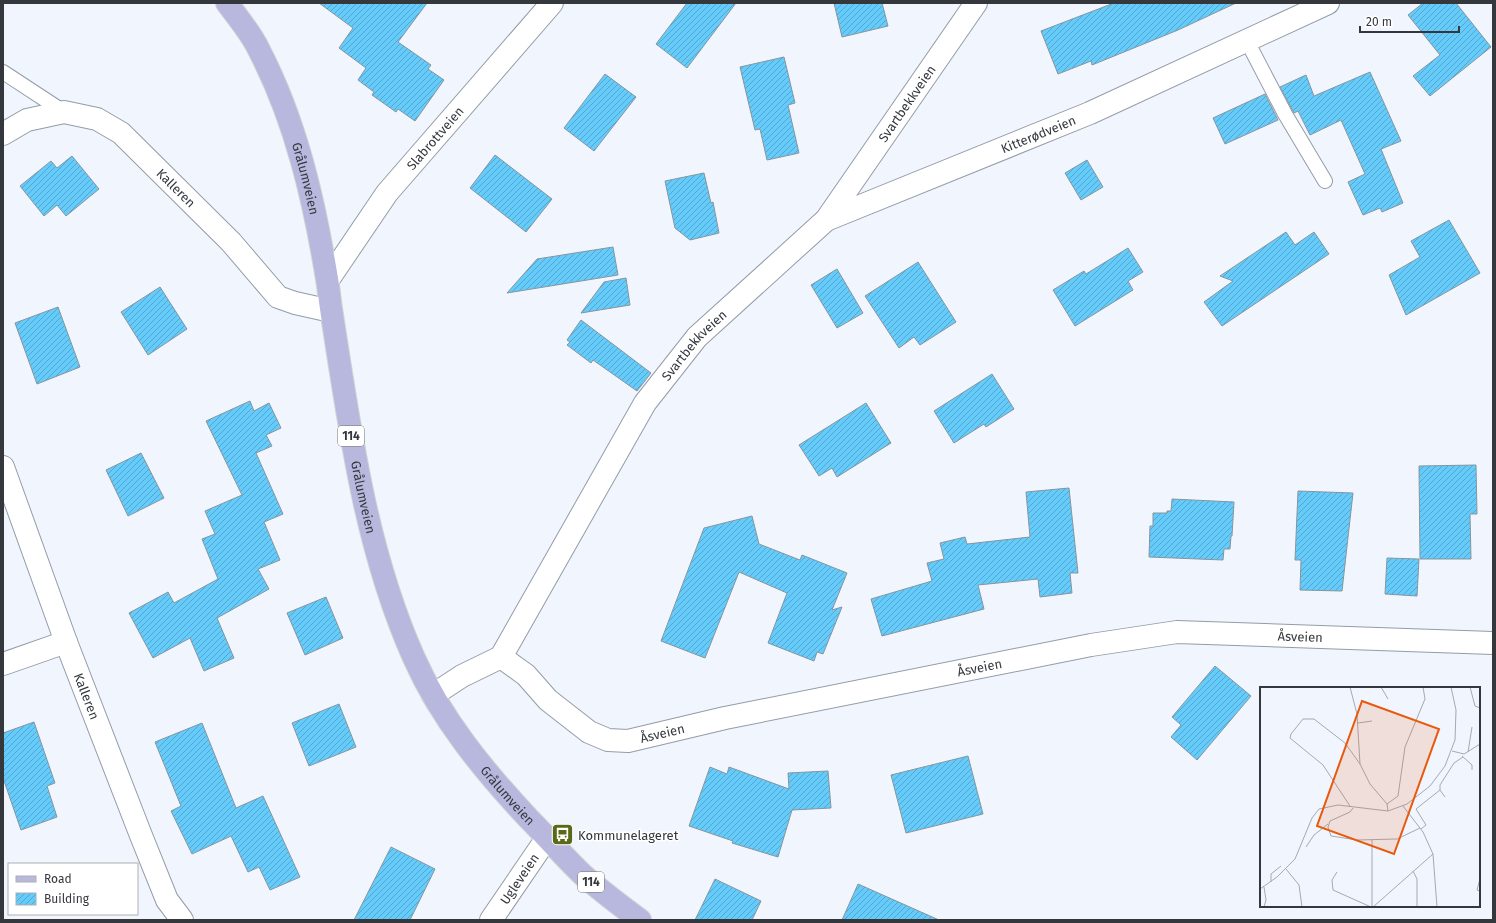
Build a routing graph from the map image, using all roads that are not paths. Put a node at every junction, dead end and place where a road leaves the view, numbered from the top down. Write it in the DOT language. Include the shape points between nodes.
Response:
graph roads {
  1 [pos="227,3"];
  2 [pos="552,3"];
  3 [pos="976,3"];
  4 [pos="1328,3"];
  5 [pos="1247,41"];
  6 [pos="3,72"];
  7 [pos="64,112"];
  8 [pos="3,134"];
  9 [pos="1325,181"];
  10 [pos="826,220"];
  11 [pos="328,280"];
  12 [pos="331,311"];
  13 [pos="3,467"];
  14 [pos="66,642"];
  15 [pos="1493,643"];
  16 [pos="501,656"];
  17 [pos="3,664"];
  18 [pos="432,695"];
  19 [pos="547,838"];
  20 [pos="182,920"];
  21 [pos="491,920"];
  22 [pos="640,920"];
  1 -- 11 [label="main road, Grålumveien / 114" via="258,48 280,93 311,195"];
  2 -- 11 [label="street, Slabrottveien" via="387,193"];
  3 -- 10 [label="street, Svartbekkveien"];
  4 -- 5 [label="street, Kitterødveien"];
  5 -- 9 [label="lane" via="1285,114"];
  5 -- 10 [label="street, Kitterødveien" via="1090,113"];
  6 -- 7 [label="lane"];
  7 -- 8 [label="street, Kalleren" via="27,120"];
  7 -- 12 [label="street, Kalleren" via="97,119 121,133 231,242 278,297"];
  10 -- 16 [label="street, Svartbekkveien" via="696,337 644,403"];
  11 -- 12 [label="main road, Grålumveien / 114"];
  12 -- 18 [label="main road, Grålumveien / 114" via="367,514 397,614"];
  13 -- 14 [label="street, Kalleren"];
  14 -- 17 [label="street"];
  14 -- 20 [label="street, Kalleren" via="167,900"];
  15 -- 16 [label="street, Åsveien" via="1176,632 1083,646 733,717 628,741 608,740 589,732 548,700 526,675"];
  16 -- 18 [label="street"];
  18 -- 19 [label="main road, Grålumveien / 114" via="468,748 506,795"];
  19 -- 21 [label="street, Ugleveien"];
  19 -- 22 [label="main road, Grålumveien / 114" via="584,875"];
}
